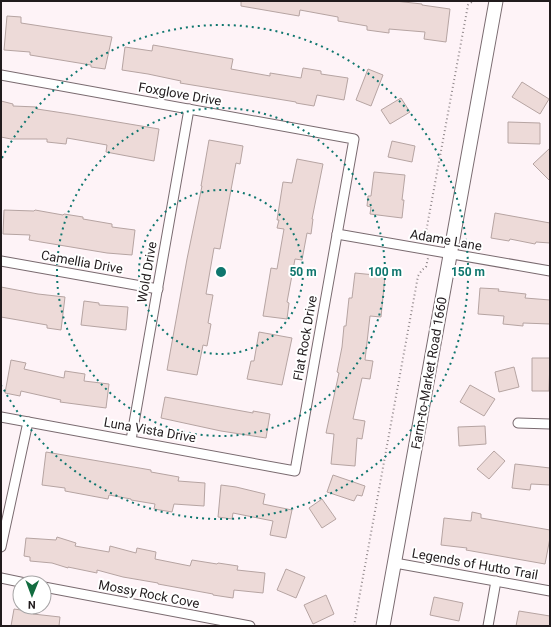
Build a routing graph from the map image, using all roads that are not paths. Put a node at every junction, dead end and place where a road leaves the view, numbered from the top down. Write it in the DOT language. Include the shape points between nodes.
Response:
graph roads {
  1 [pos="496,1"];
  2 [pos="1,75"];
  3 [pos="189,109"];
  4 [pos="354,139"];
  5 [pos="337,234"];
  6 [pos="450,253"];
  7 [pos="1,261"];
  8 [pos="550,271"];
  9 [pos="158,289"];
  10 [pos="1,417"];
  11 [pos="28,422"];
  12 [pos="518,423"];
  13 [pos="550,424"];
  14 [pos="131,440"];
  15 [pos="295,471"];
  16 [pos="1,547"];
  17 [pos="395,563"];
  18 [pos="1,578"];
  19 [pos="12,580"];
  20 [pos="496,581"];
  21 [pos="52,589"];
  22 [pos="550,591"];
  23 [pos="250,626"];
  24 [pos="383,626"];
  25 [pos="488,626"];
  1 -- 6 [label="main road, Farm-to-Market Road 1660"];
  2 -- 3 [label="street, Foxglove Drive"];
  3 -- 4 [label="street, Foxglove Drive"];
  3 -- 9 [label="street, Wold Drive"];
  4 -- 5 [label="street, Flat Rock Drive"];
  5 -- 6 [label="street, Adame Lane"];
  5 -- 15 [label="street, Flat Rock Drive"];
  6 -- 8 [label="street, Adame Lane"];
  6 -- 17 [label="main road, Farm-to-Market Road 1660"];
  7 -- 9 [label="street, Camellia Drive"];
  9 -- 14 [label="street, Wold Drive"];
  10 -- 11 [label="street, Luna Vista Drive"];
  11 -- 14 [label="street, Luna Vista Drive"];
  11 -- 16 [label="street"];
  12 -- 13 [label="street"];
  14 -- 15 [label="street, Luna Vista Drive"];
  17 -- 20 [label="street, Legends of Hutto Trail"];
  17 -- 24 [label="main road, Farm-to-Market Road 1660"];
  18 -- 19 [label="street"];
  20 -- 22 [label="street, Legends of Hutto Trail"];
  20 -- 25 [label="street"];
  21 -- 23 [label="street, Mossy Rock Cove"];
}
